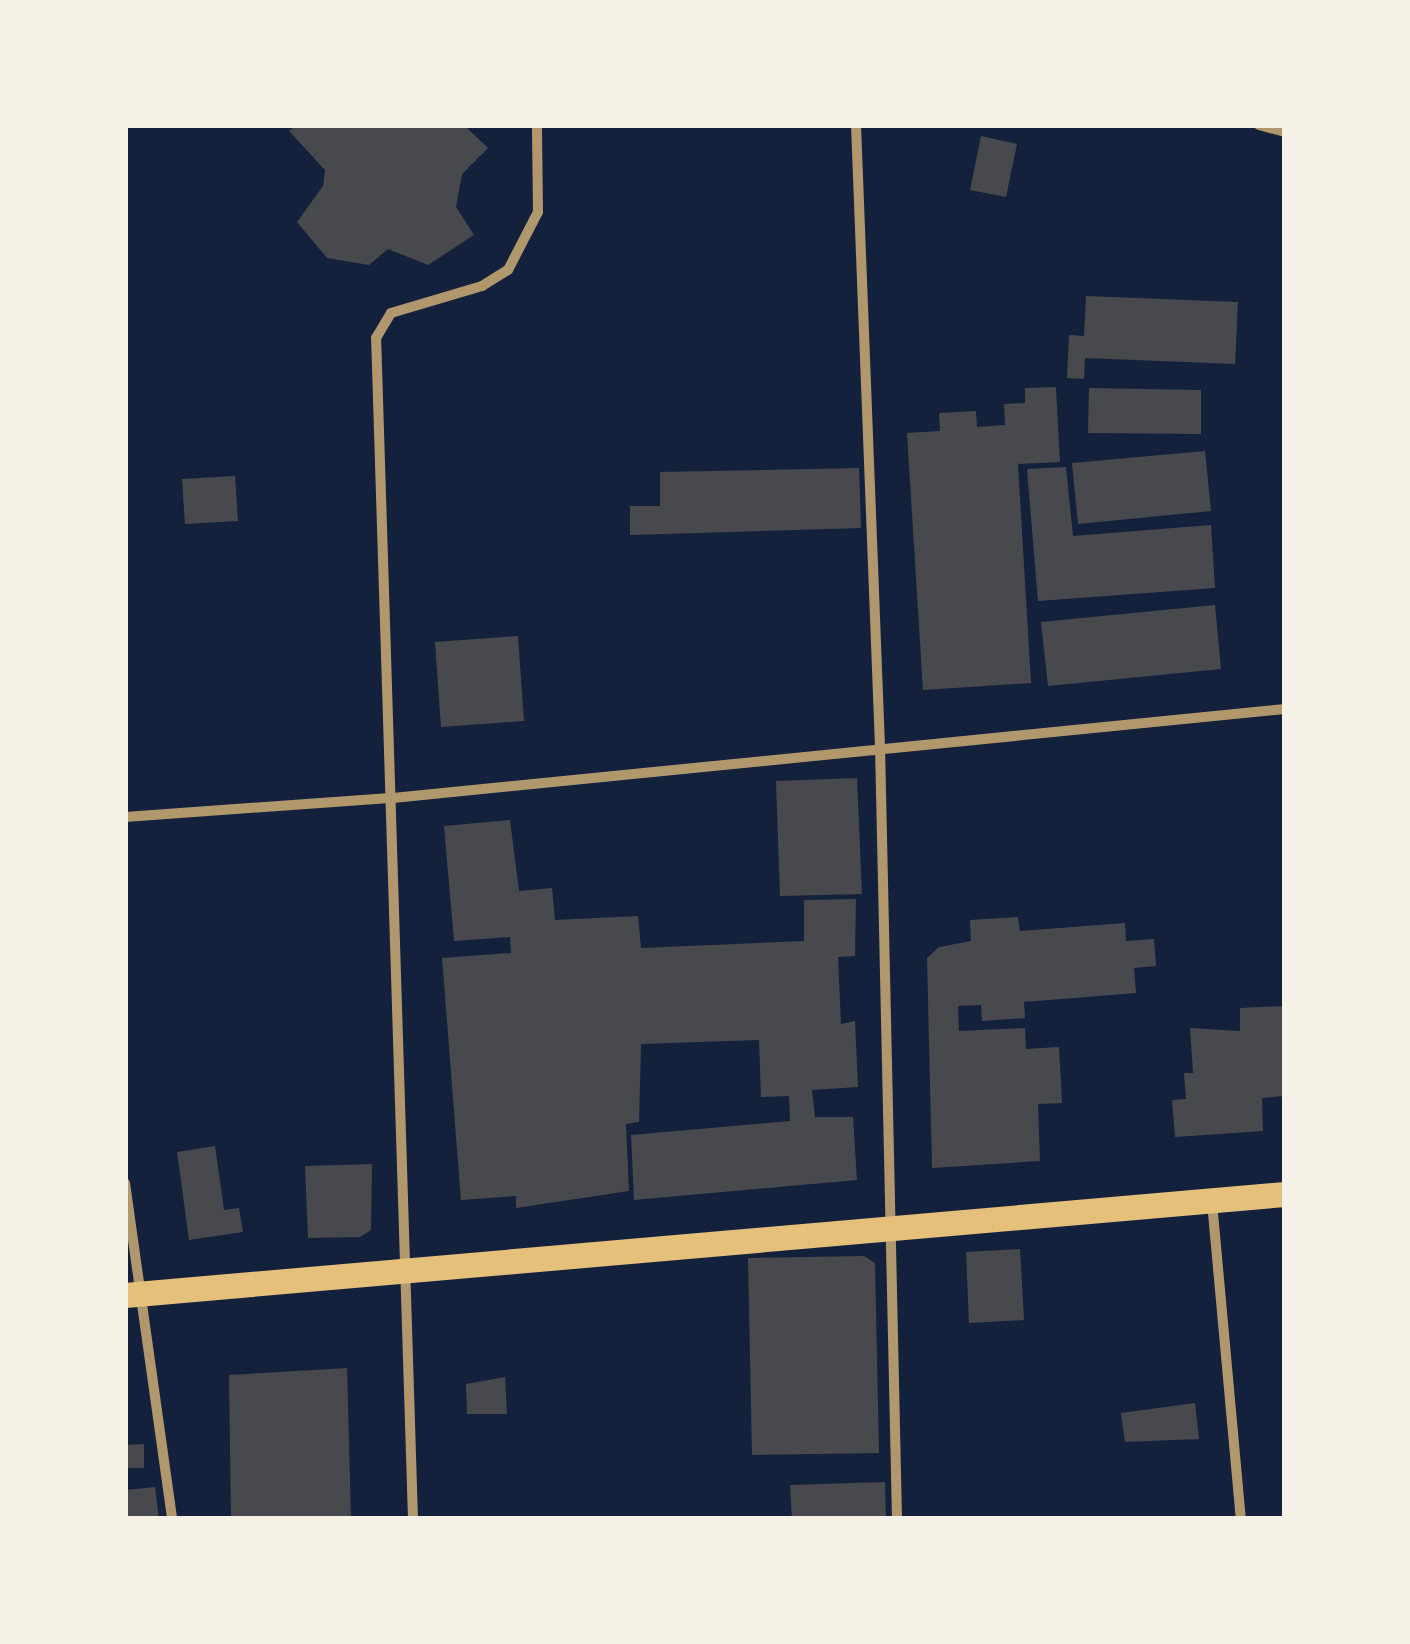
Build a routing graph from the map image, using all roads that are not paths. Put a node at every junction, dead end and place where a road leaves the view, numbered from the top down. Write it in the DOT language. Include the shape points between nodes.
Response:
graph roads {
  1 [pos="538,125"];
  2 [pos="856,125"];
  3 [pos="1259,125"];
  4 [pos="1285,132"];
  5 [pos="1285,709"];
  6 [pos="880,746"];
  7 [pos="393,798"];
  8 [pos="125,816"];
  9 [pos="125,1184"];
  10 [pos="1285,1194"];
  11 [pos="1212,1201"];
  12 [pos="890,1226"];
  13 [pos="404,1268"];
  14 [pos="133,1295"];
  15 [pos="172,1519"];
  16 [pos="413,1519"];
  17 [pos="898,1519"];
  18 [pos="1241,1519"];
  1 -- 7 [label="street" via="538,212 508,270 482,286 391,313 376,338"];
  2 -- 6 [label="street"];
  3 -- 4 [label="street"];
  5 -- 6 [label="street"];
  6 -- 7 [label="street"];
  6 -- 12 [label="street"];
  7 -- 8 [label="street"];
  7 -- 13 [label="street"];
  9 -- 14 [label="street"];
  10 -- 11 [label="main road"];
  11 -- 12 [label="main road"];
  11 -- 18 [label="street"];
  12 -- 13 [label="main road"];
  12 -- 17 [label="street"];
  13 -- 14 [label="main road"];
  13 -- 16 [label="street"];
  14 -- 15 [label="street"];
}
